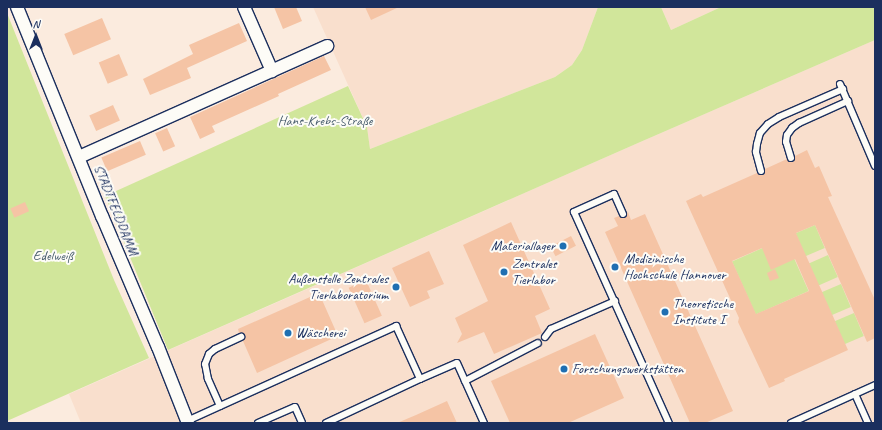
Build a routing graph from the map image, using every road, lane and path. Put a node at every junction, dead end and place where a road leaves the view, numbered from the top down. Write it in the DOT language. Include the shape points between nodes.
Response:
graph roads {
  1 [pos="17,7"];
  2 [pos="244,7"];
  3 [pos="327,46"];
  4 [pos="272,71"];
  5 [pos="848,101"];
  6 [pos="79,157"];
  7 [pos="791,158"];
  8 [pos="875,166"];
  9 [pos="761,171"];
  10 [pos="623,214"];
  11 [pos="615,301"];
  12 [pos="241,337"];
  13 [pos="545,337"];
  14 [pos="538,343"];
  15 [pos="420,379"];
  16 [pos="465,381"];
  17 [pos="875,385"];
  18 [pos="855,394"];
  19 [pos="220,406"];
  20 [pos="186,422"];
  21 [pos="482,422"];
  22 [pos="258,423"];
  23 [pos="302,423"];
  24 [pos="326,423"];
  25 [pos="669,423"];
  26 [pos="791,423"];
  27 [pos="868,423"];
  1 -- 6 [label="street, STADTFELDDAMM"];
  2 -- 4 [label="street"];
  3 -- 4 [label="street"];
  4 -- 6 [label="street"];
  5 -- 7 [label="lane" via="799,122 792,128 786,142"];
  5 -- 8 [label="lane"];
  5 -- 9 [label="lane" via="842,87 768,124 760,133 757,144 756,152"];
  6 -- 20 [label="street, STADTFELDDAMM"];
  10 -- 11 [label="lane" via="614,194 574,212"];
  11 -- 13 [label="lane" via="551,329"];
  11 -- 25 [label="lane"];
  12 -- 19 [label="lane" via="215,349 209,354 205,364 208,379"];
  14 -- 16 [label="lane"];
  15 -- 16 [label="lane" via="457,363"];
  15 -- 19 [label="lane" via="396,326"];
  15 -- 24 [label="lane"];
  16 -- 21 [label="lane"];
  17 -- 18 [label="lane"];
  18 -- 26 [label="lane"];
  18 -- 27 [label="lane"];
  19 -- 20 [label="lane"];
  22 -- 23 [label="lane" via="295,407"];
}
